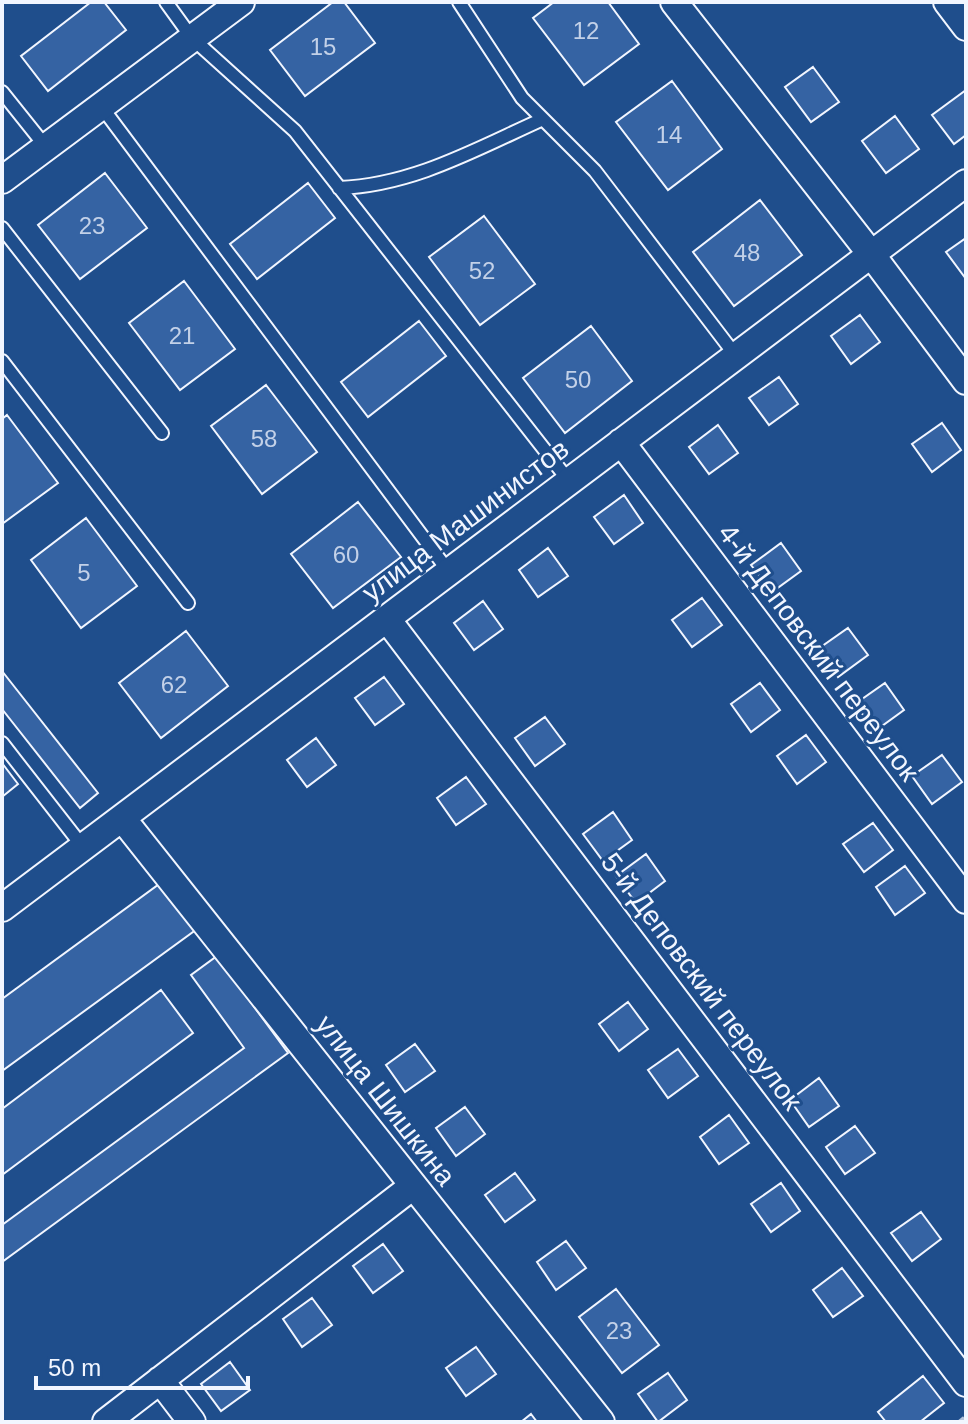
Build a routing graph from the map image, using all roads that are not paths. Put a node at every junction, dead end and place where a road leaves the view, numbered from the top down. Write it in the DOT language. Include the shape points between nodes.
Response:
graph roads {
  1 [pos="166,2"];
  2 [pos="241,2"];
  3 [pos="459,2"];
  4 [pos="674,2"];
  5 [pos="947,2"];
  6 [pos="966,27"];
  7 [pos="192,38"];
  8 [pos="2,92"];
  9 [pos="101,106"];
  10 [pos="543,119"];
  11 [pos="46,147"];
  12 [pos="2,180"];
  13 [pos="966,183"];
  14 [pos="339,188"];
  15 [pos="2,228"];
  16 [pos="871,254"];
  17 [pos="736,356"];
  18 [pos="2,361"];
  19 [pos="966,381"];
  20 [pos="162,433"];
  21 [pos="621,442"];
  22 [pos="569,481"];
  23 [pos="449,572"];
  24 [pos="188,603"];
  25 [pos="387,619"];
  26 [pos="2,743"];
  27 [pos="122,818"];
  28 [pos="83,847"];
  29 [pos="966,900"];
  30 [pos="2,908"];
  31 [pos="413,1186"];
  32 [pos="160,1380"];
  33 [pos="966,1383"];
  34 [pos="106,1422"];
  35 [pos="192,1422"];
  36 [pos="601,1422"];
  1 -- 7 [label="lane"];
  2 -- 7 [label="street"];
  3 -- 10 [label="lane" via="522,98"];
  4 -- 16 [label="street"];
  5 -- 6 [label="street"];
  7 -- 9 [label="street"];
  7 -- 14 [label="lane" via="295,131"];
  8 -- 11 [label="lane"];
  9 -- 11 [label="street"];
  9 -- 23 [label="lane"];
  10 -- 14 [label="lane" via="416,176 373,187"];
  10 -- 17 [label="lane" via="595,171"];
  11 -- 12 [label="street"];
  13 -- 16 [label="street, улица Машинистов"];
  14 -- 22 [label="lane"];
  15 -- 20 [label="lane"];
  16 -- 17 [label="street, улица Машинистов"];
  16 -- 19 [label="street"];
  17 -- 21 [label="street, улица Машинистов"];
  18 -- 24 [label="lane"];
  21 -- 22 [label="street, улица Машинистов"];
  21 -- 29 [label="street, 4-й Деповский переулок"];
  22 -- 23 [label="street, улица Машинистов"];
  23 -- 25 [label="street, улица Машинистов"];
  25 -- 27 [label="street, улица Машинистов"];
  25 -- 33 [label="street, 5-й Деповский переулок"];
  26 -- 28 [label="lane"];
  27 -- 28 [label="street, улица Машинистов"];
  27 -- 31 [label="street, улица Шишкина"];
  28 -- 30 [label="street, улица Машинистов"];
  31 -- 32 [label="street"];
  31 -- 36 [label="street, улица Шишкина"];
  32 -- 34 [label="street"];
  32 -- 35 [label="street"];
}
